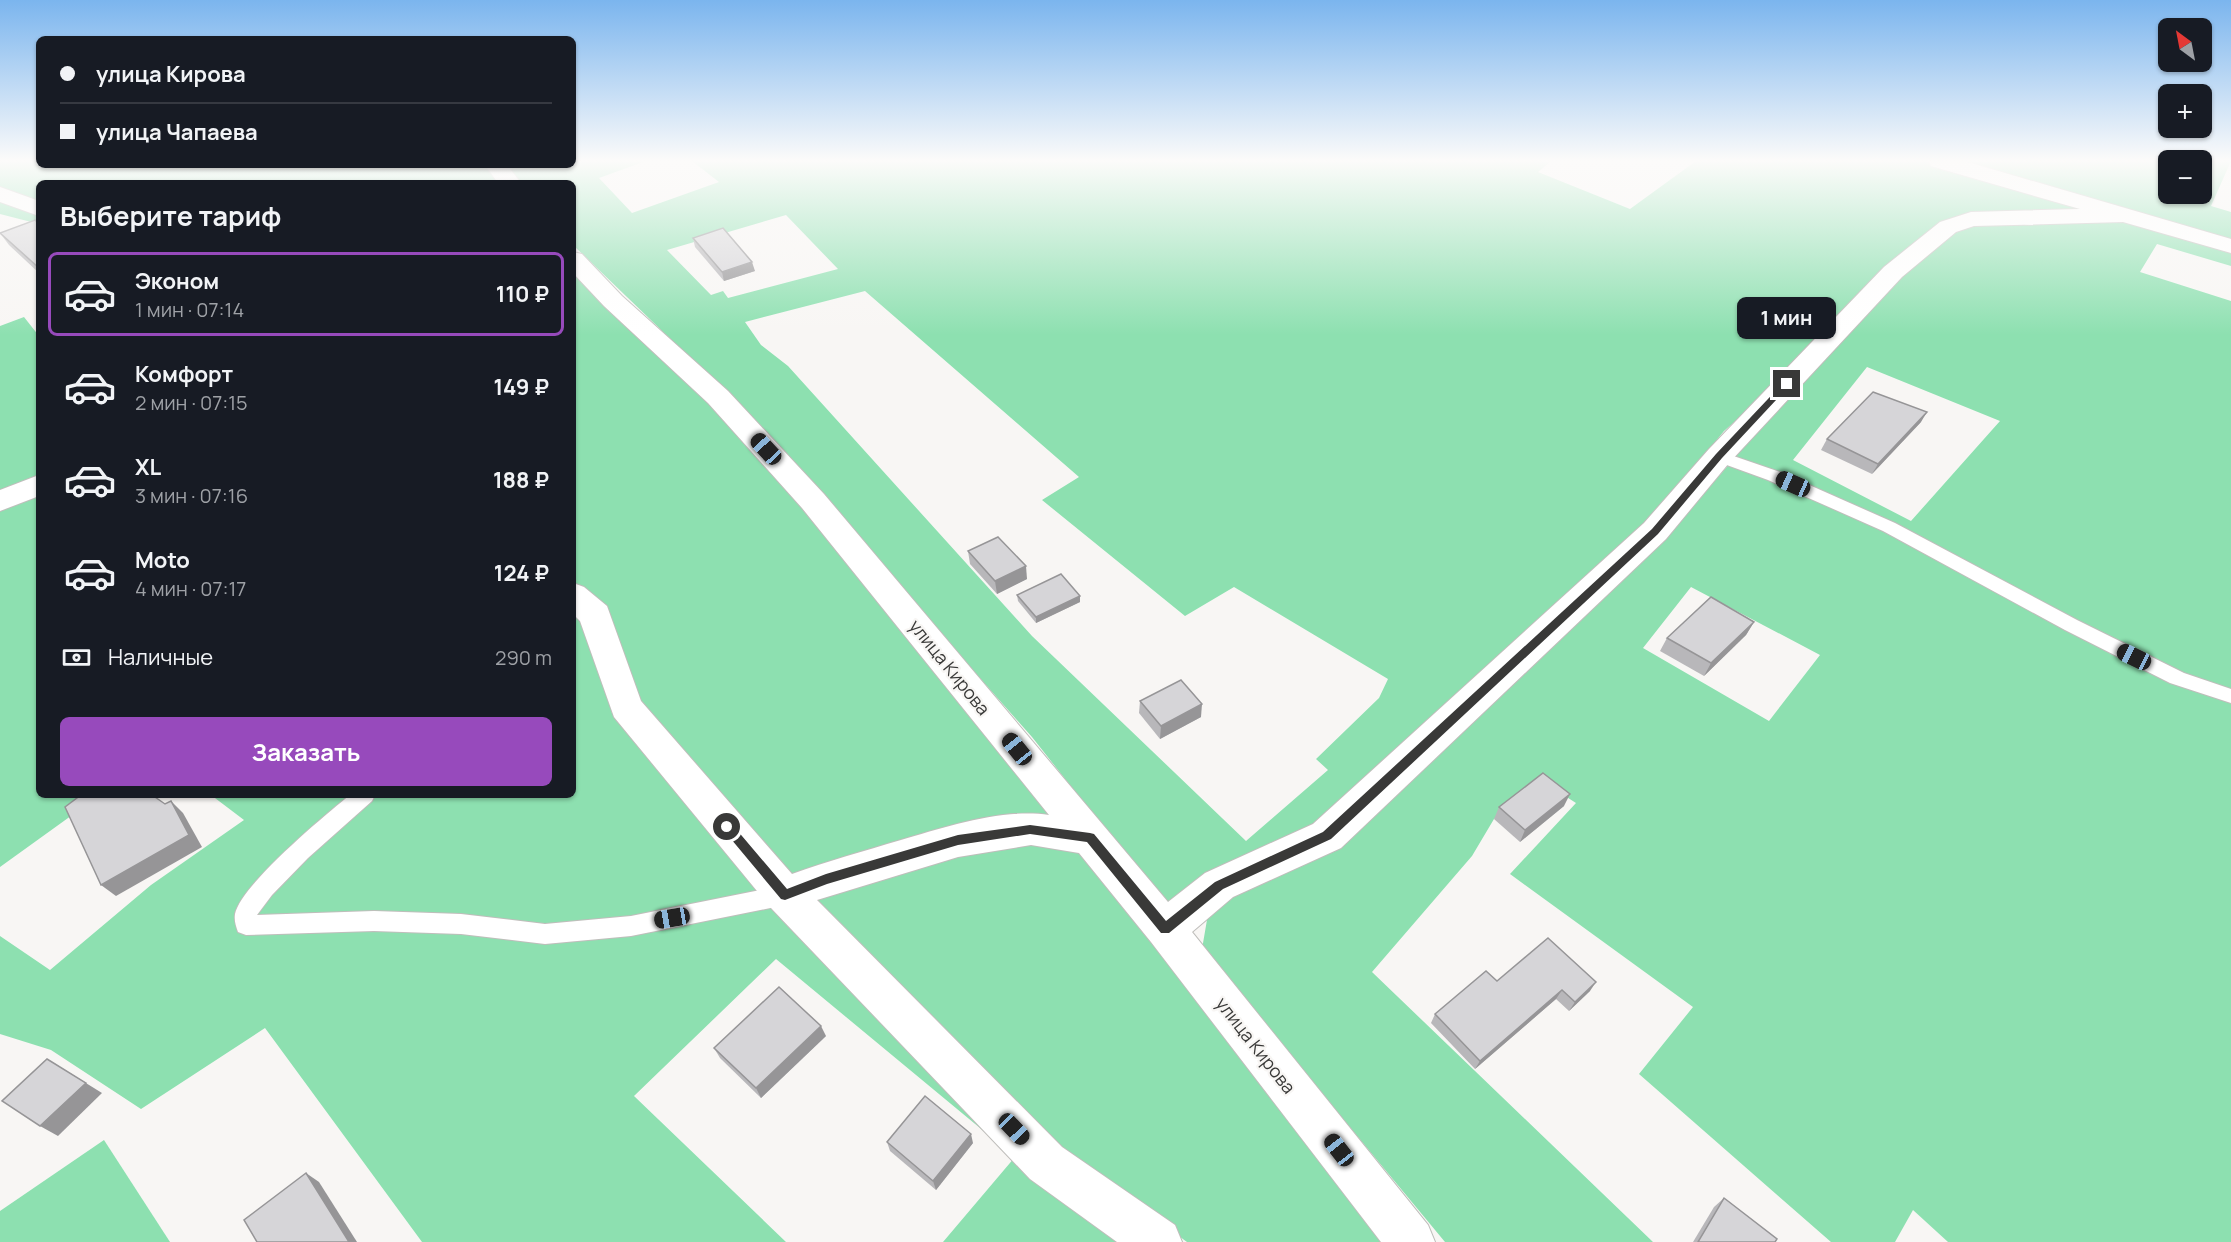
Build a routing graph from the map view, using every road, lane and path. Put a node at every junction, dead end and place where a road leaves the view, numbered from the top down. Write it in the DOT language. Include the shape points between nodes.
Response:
graph roads {
  1 [pos="1973,219"];
  2 [pos="2139,219"];
  3 [pos="2231,246"];
  4 [pos="576,262"];
  5 [pos="1719,456"];
  6 [pos="36,486"];
  7 [pos="0,501"];
  8 [pos="576,598"];
  9 [pos="2231,696"];
  10 [pos="360,798"];
  11 [pos="1090,838"];
  12 [pos="785,895"];
  13 [pos="1165,929"];
  14 [pos="1158,1242"];
  15 [pos="1411,1242"];
  1 -- 5 [label="street" via="1948,227 1893,272"];
  2 -- 3 [label="street"];
  4 -- 11 [label="street, улица Кирова" via="718,397 813,501"];
  5 -- 9 [label="lane" via="1889,527 2177,678"];
  5 -- 13 [label="street" via="1655,531 1327,836 1219,885"];
  6 -- 7 [label="street"];
  8 -- 12 [label="street" via="595,615 626,707"];
  10 -- 12 [label="lane" via="270,883 247,910 246,925 374,921 461,924 545,934 631,926"];
  11 -- 12 [label="street" via="1030,829 958,840"];
  11 -- 13 [label="street, улица Кирова"];
  12 -- 14 [label="street" via="1046,1163"];
  13 -- 15 [label="street, улица Кирова"];
}
